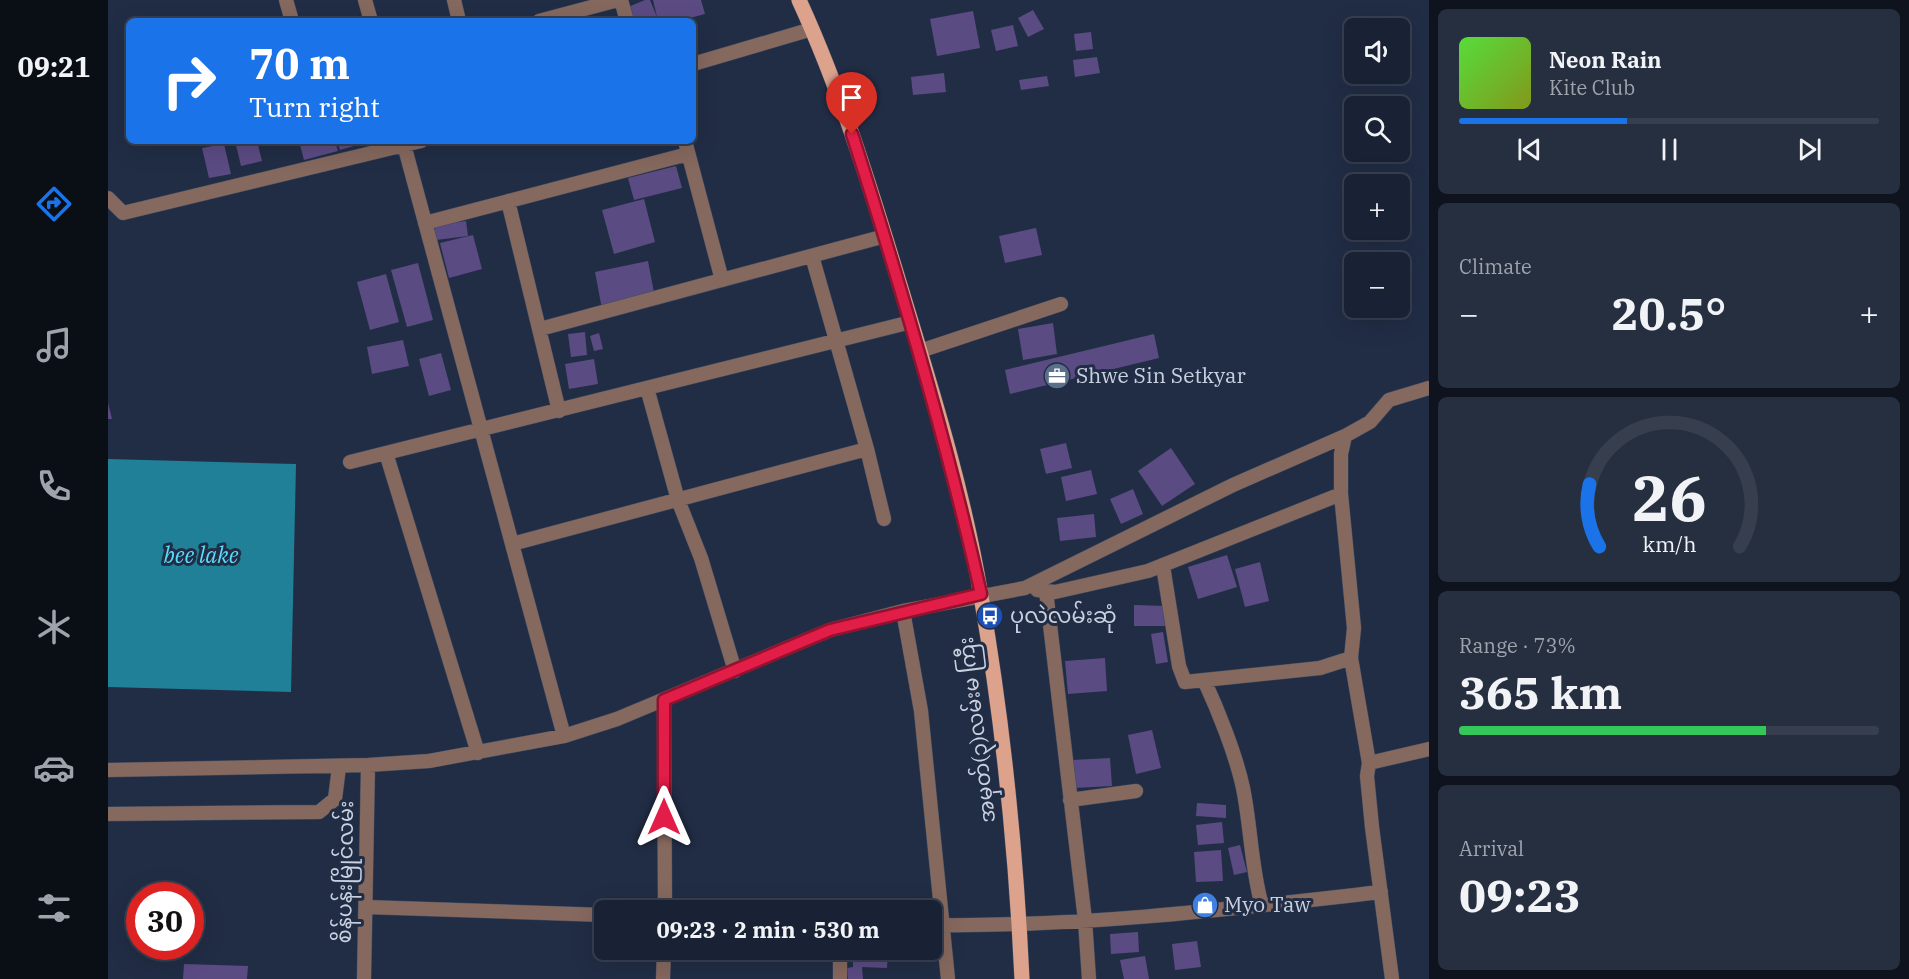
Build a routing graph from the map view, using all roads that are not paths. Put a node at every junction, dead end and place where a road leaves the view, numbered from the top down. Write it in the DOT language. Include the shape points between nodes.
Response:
graph roads {
  1 [pos="286,0"];
  2 [pos="365,0"];
  3 [pos="454,0"];
  4 [pos="620,0"];
  5 [pos="799,0"];
  6 [pos="291,18"];
  7 [pos="370,18"];
  8 [pos="458,18"];
  9 [pos="551,18"];
  10 [pos="626,18"];
  11 [pos="812,29"];
  12 [pos="696,63"];
  13 [pos="400,144"];
  14 [pos="404,144"];
  15 [pos="686,148"];
  16 [pos="108,198"];
  17 [pos="508,201"];
  18 [pos="425,223"];
  19 [pos="885,236"];
  20 [pos="813,256"];
  21 [pos="722,280"];
  22 [pos="1061,304"];
  23 [pos="911,321"];
  24 [pos="540,329"];
  25 [pos="835,341"];
  26 [pos="920,351"];
  27 [pos="647,388"];
  28 [pos="1429,388"];
  29 [pos="559,411"];
  30 [pos="481,431"];
  31 [pos="1345,436"];
  32 [pos="867,448"];
  33 [pos="386,453"];
  34 [pos="350,462"];
  35 [pos="1341,494"];
  36 [pos="678,500"];
  37 [pos="884,519"];
  38 [pos="512,544"];
  39 [pos="1163,566"];
  40 [pos="1024,588"];
  41 [pos="1046,591"];
  42 [pos="981,594"];
  43 [pos="903,611"];
  44 [pos="1351,658"];
  45 [pos="735,672"];
  46 [pos="1203,680"];
  47 [pos="664,700"];
  48 [pos="564,736"];
  49 [pos="1429,749"];
  50 [pos="478,753"];
  51 [pos="1369,763"];
  52 [pos="368,765"];
  53 [pos="339,767"];
  54 [pos="108,770"];
  55 [pos="1136,791"];
  56 [pos="1071,800"];
  57 [pos="108,814"];
  58 [pos="1381,892"];
  59 [pos="665,900"];
  60 [pos="935,900"];
  61 [pos="1262,906"];
  62 [pos="366,907"];
  63 [pos="594,915"];
  64 [pos="1085,920"];
  65 [pos="942,925"];
  66 [pos="1020,925"];
  67 [pos="942,950"];
  68 [pos="663,960"];
  69 [pos="840,960"];
  70 [pos="364,979"];
  71 [pos="663,979"];
  72 [pos="840,979"];
  73 [pos="948,979"];
  74 [pos="1022,979"];
  75 [pos="1089,979"];
  76 [pos="1392,979"];
  1 -- 6 [label="street"];
  2 -- 7 [label="street"];
  3 -- 8 [label="street"];
  4 -- 9 [label="street"];
  4 -- 10 [label="street"];
  5 -- 11 [label="main road, အမှတ်(၃)လမ်းမ ကြီး"];
  11 -- 12 [label="street"];
  11 -- 19 [label="main road, အမှတ်(၃)လမ်းမ ကြီး"];
  13 -- 16 [label="street" via="123,213"];
  14 -- 18 [label="street"];
  15 -- 17 [label="street"];
  15 -- 21 [label="street"];
  17 -- 18 [label="street"];
  17 -- 24 [label="street"];
  18 -- 30 [label="street"];
  19 -- 20 [label="street"];
  19 -- 23 [label="main road, အမှတ်(၃)လမ်းမ ကြီး"];
  20 -- 21 [label="street"];
  20 -- 25 [label="street"];
  21 -- 24 [label="street"];
  22 -- 26 [label="street"];
  23 -- 25 [label="street"];
  23 -- 26 [label="main road, အမှတ်(၃)လမ်းမ ကြီး"];
  24 -- 29 [label="street"];
  25 -- 27 [label="street"];
  25 -- 32 [label="street"];
  26 -- 42 [label="main road, အမှတ်(၃)လမ်းမ ကြီး" via="952,465"];
  27 -- 29 [label="street"];
  27 -- 36 [label="street"];
  28 -- 31 [label="street" via="1389,400 1370,422"];
  29 -- 30 [label="street"];
  30 -- 33 [label="street"];
  30 -- 38 [label="street"];
  31 -- 35 [label="street"];
  31 -- 40 [label="street" via="1233,484"];
  32 -- 36 [label="street"];
  32 -- 37 [label="street"];
  33 -- 34 [label="street"];
  33 -- 50 [label="street"];
  35 -- 39 [label="street"];
  35 -- 44 [label="street" via="1354,628"];
  36 -- 38 [label="street"];
  36 -- 45 [label="street" via="701,558"];
  38 -- 48 [label="street"];
  39 -- 41 [label="street"];
  39 -- 46 [label="street" via="1179,666 1185,681"];
  40 -- 41 [label="street"];
  40 -- 42 [label="street"];
  41 -- 56 [label="street"];
  42 -- 43 [label="street"];
  42 -- 66 [label="main road, အမှတ်(၃)လမ်းမ ကြီး" via="1002,745"];
  43 -- 45 [label="street" via="830,630"];
  43 -- 60 [label="street" via="921,711"];
  44 -- 46 [label="street" via="1320,668"];
  44 -- 51 [label="street"];
  45 -- 47 [label="street"];
  46 -- 61 [label="street" via="1218,710 1242,786"];
  47 -- 48 [label="street"];
  47 -- 59 [label="street"];
  48 -- 50 [label="street"];
  49 -- 51 [label="street"];
  50 -- 52 [label="street"];
  51 -- 58 [label="street" via="1367,776"];
  52 -- 53 [label="street"];
  52 -- 62 [label="street, စိန်ပန်းမြိုင်လမ်း"];
  53 -- 54 [label="street"];
  53 -- 57 [label="street" via="335,799 319,812"];
  55 -- 56 [label="street"];
  56 -- 64 [label="street"];
  58 -- 61 [label="street"];
  58 -- 76 [label="street"];
  61 -- 64 [label="street" via="1170,917"];
  62 -- 63 [label="street"];
  62 -- 70 [label="street, စိန်ပန်းမြိုင်လမ်း"];
  64 -- 66 [label="street"];
  64 -- 75 [label="street"];
  65 -- 66 [label="street"];
  66 -- 74 [label="main road, အမှတ်(၃)လမ်းမ ကြီး"];
  67 -- 73 [label="street"];
  68 -- 71 [label="street"];
  69 -- 72 [label="street"];
}
